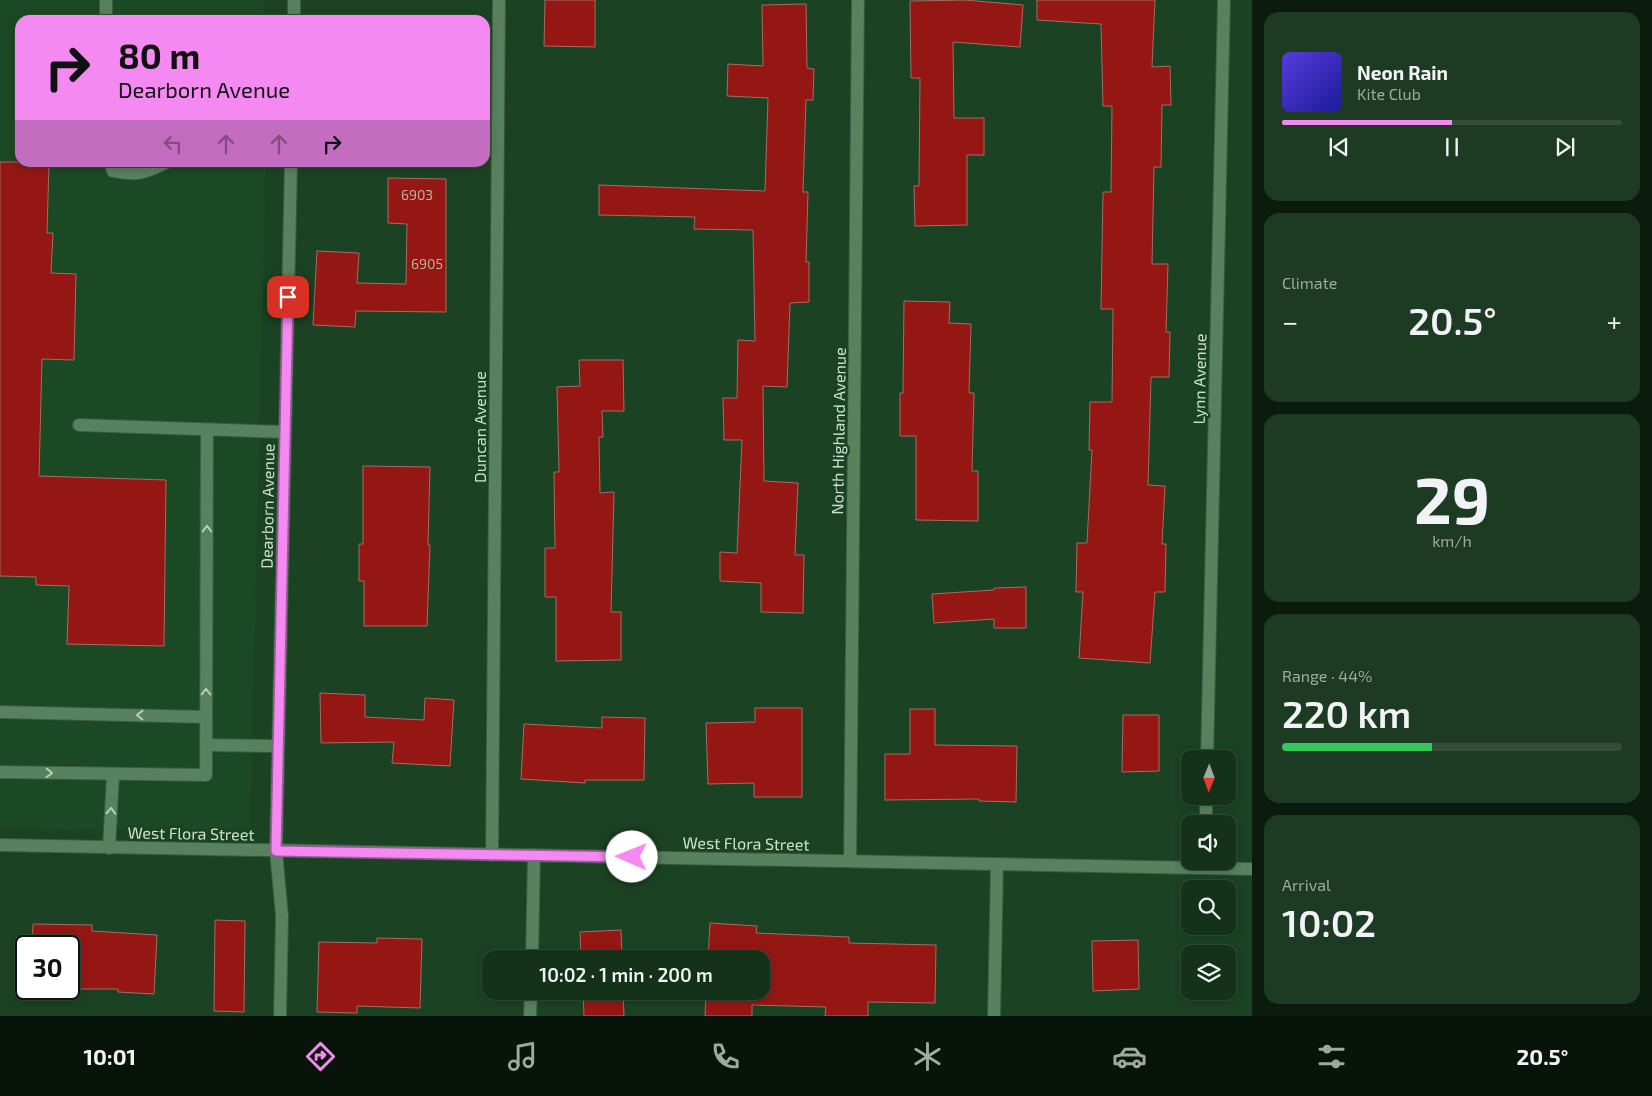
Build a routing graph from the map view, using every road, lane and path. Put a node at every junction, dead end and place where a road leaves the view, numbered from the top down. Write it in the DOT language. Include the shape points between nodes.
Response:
graph roads {
  1 [pos="106,0"];
  2 [pos="294,0"];
  3 [pos="499,0"];
  4 [pos="858,0"];
  5 [pos="1224,0"];
  6 [pos="106,15"];
  7 [pos="294,15"];
  8 [pos="112,167"];
  9 [pos="158,167"];
  10 [pos="291,167"];
  11 [pos="79,425"];
  12 [pos="207,430"];
  13 [pos="285,432"];
  14 [pos="0,712"];
  15 [pos="206,717"];
  16 [pos="206,745"];
  17 [pos="278,746"];
  18 [pos="1207,750"];
  19 [pos="0,772"];
  20 [pos="113,775"];
  21 [pos="0,846"];
  22 [pos="109,848"];
  23 [pos="276,851"];
  24 [pos="492,854"];
  25 [pos="534,855"];
  26 [pos="850,861"];
  27 [pos="997,864"];
  28 [pos="1181,865"];
  29 [pos="1236,868"];
  30 [pos="1252,869"];
  31 [pos="532,950"];
  32 [pos="531,1000"];
  33 [pos="280,1016"];
  34 [pos="530,1016"];
  35 [pos="994,1016"];
  1 -- 6 [label="street"];
  2 -- 7 [label="street"];
  3 -- 24 [label="street, Duncan Avenue"];
  4 -- 26 [label="street, North Highland Avenue"];
  5 -- 18 [label="street, Lynn Avenue"];
  8 -- 9 [label="street" via="113,171 130,175"];
  10 -- 13 [label="street, Dearborn Avenue"];
  11 -- 12 [label="street"];
  12 -- 13 [label="street"];
  15 -- 12 [label="street, one-way"];
  13 -- 17 [label="street, Dearborn Avenue"];
  15 -- 14 [label="street, one-way"];
  15 -- 16 [label="street"];
  16 -- 17 [label="street"];
  16 -- 20 [label="street" via="206,775"];
  17 -- 23 [label="street, Dearborn Avenue"];
  19 -- 20 [label="street, one-way"];
  22 -- 20 [label="street, one-way"];
  21 -- 22 [label="street, West Flora Street"];
  22 -- 23 [label="street, West Flora Street"];
  23 -- 24 [label="street, West Flora Street"];
  23 -- 33 [label="street, Dearborn Avenue" via="282,916"];
  24 -- 25 [label="street, West Flora Street"];
  25 -- 26 [label="street, West Flora Street"];
  25 -- 31 [label="street"];
  26 -- 27 [label="street, West Flora Street"];
  27 -- 28 [label="street, West Flora Street"];
  27 -- 35 [label="street"];
  29 -- 30 [label="street, West Flora Street"];
  32 -- 34 [label="street"];
}
